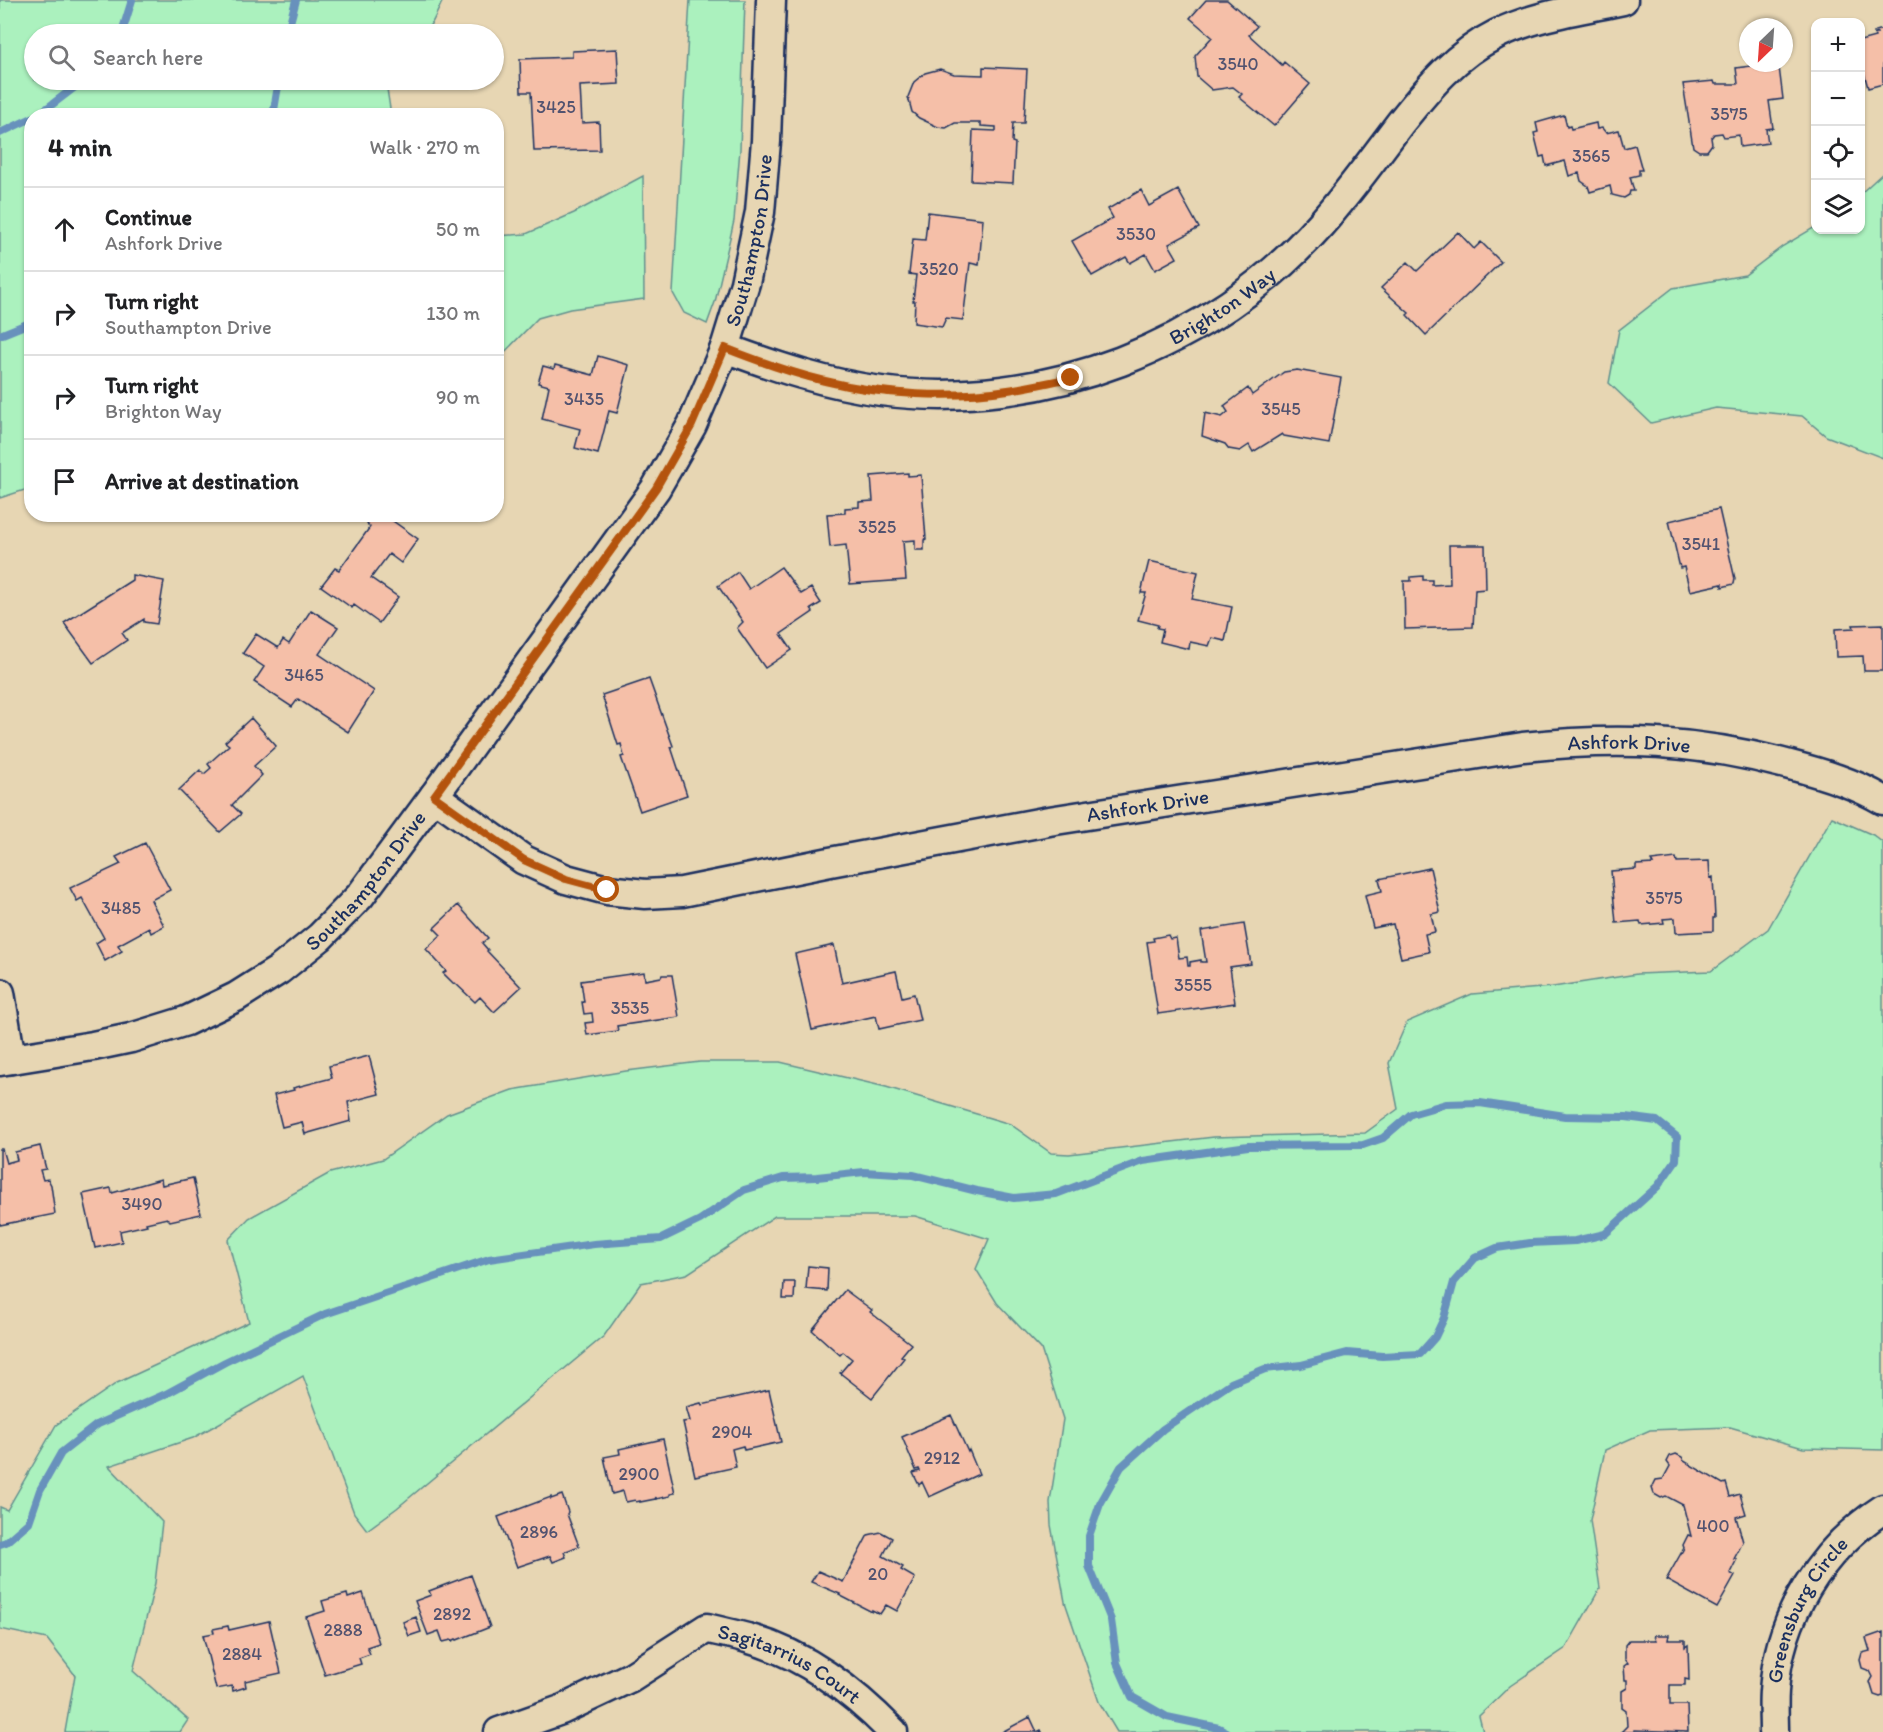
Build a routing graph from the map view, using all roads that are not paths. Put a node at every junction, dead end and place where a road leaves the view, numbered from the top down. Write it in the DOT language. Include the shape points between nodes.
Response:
graph roads {
  1 [pos="771,0"];
  2 [pos="1623,0"];
  3 [pos="725,348"];
  4 [pos="434,796"];
  5 [pos="1883,800"];
  6 [pos="0,993"];
  7 [pos="5,1060"];
  8 [pos="1883,1509"];
  9 [pos="565,1721"];
  10 [pos="499,1732"];
  11 [pos="893,1732"];
  12 [pos="1774,1732"];
  1 -- 3 [label="street, Southampton Drive" via="760,212 745,283"];
  2 -- 3 [label="street, Brighton Way" via="1530,21 1465,53 1433,82 1320,225 1279,267 1230,305 1182,334 1126,360 1071,378 1006,391 942,395 883,392 825,381"];
  3 -- 4 [label="street, Southampton Drive" via="692,425 656,488"];
  4 -- 5 [label="street, Ashfork Drive" via="524,860 566,879 607,890 645,894 682,892 1048,821 1569,742 1632,740 1689,744 1753,755 1812,771"];
  4 -- 7 [label="street, Southampton Drive" via="360,896 320,937 245,992 186,1021 131,1038"];
  6 -- 7 [label="street"];
  8 -- 12 [label="street, Greensburg Circle" via="1835,1548 1792,1613 1779,1652 1773,1691"];
  9 -- 10 [label="street"];
  9 -- 11 [label="street, Sagitarrius Court" via="707,1628 749,1638 817,1669 868,1706"];
}
